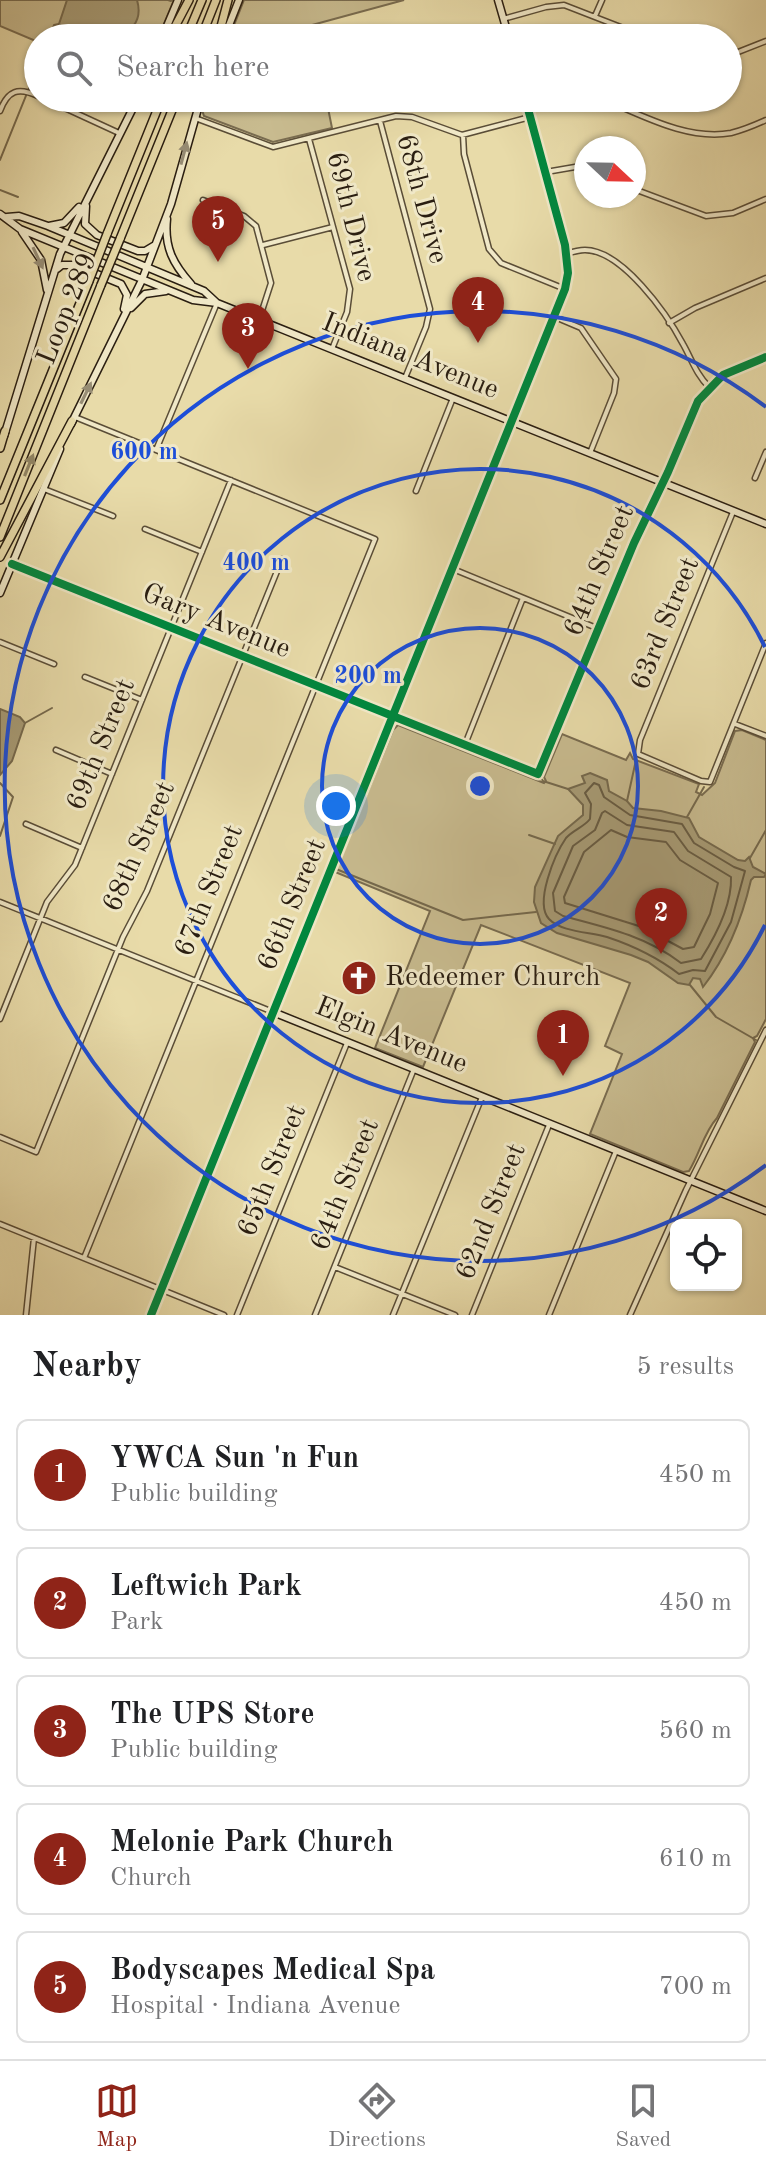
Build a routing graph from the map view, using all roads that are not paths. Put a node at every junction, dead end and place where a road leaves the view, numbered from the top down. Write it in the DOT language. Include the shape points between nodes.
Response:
graph roads {
  1 [pos="178,0"];
  2 [pos="189,0"];
  3 [pos="202,0"];
  4 [pos="216,0"];
  5 [pos="228,0"];
  6 [pos="239,0"];
  7 [pos="498,0"];
  8 [pos="602,0"];
  9 [pos="595,16"];
  10 [pos="503,19"];
  11 [pos="168,24"];
  12 [pos="176,24"];
  13 [pos="192,24"];
  14 [pos="207,24"];
  15 [pos="222,24"];
  16 [pos="230,24"];
  17 [pos="505,24"];
  18 [pos="615,24"];
  19 [pos="766,41"];
  20 [pos="742,50"];
  21 [pos="24,90"];
  22 [pos="0,111"];
  23 [pos="74,112"];
  24 [pos="130,112"];
  25 [pos="156,112"];
  26 [pos="171,112"];
  27 [pos="196,112"];
  28 [pos="529,112"];
  29 [pos="635,112"];
  30 [pos="530,117"];
  31 [pos="194,118"];
  32 [pos="766,120"];
  33 [pos="380,121"];
  34 [pos="119,133"];
  35 [pos="463,135"];
  36 [pos="309,139"];
  37 [pos="574,167"];
  38 [pos="544,173"];
  39 [pos="646,194"];
  40 [pos="87,199"];
  41 [pos="766,199"];
  42 [pos="203,200"];
  43 [pos="171,204"];
  44 [pos="3,215"];
  45 [pos="48,226"];
  46 [pos="333,227"];
  47 [pos="20,229"];
  48 [pos="68,235"];
  49 [pos="156,244"];
  50 [pos="263,245"];
  51 [pos="63,247"];
  52 [pos="566,254"];
  53 [pos="147,268"];
  54 [pos="54,272"];
  55 [pos="766,278"];
  56 [pos="142,280"];
  57 [pos="193,287"];
  58 [pos="565,289"];
  59 [pos="47,291"];
  60 [pos="169,291"];
  61 [pos="217,303"];
  62 [pos="554,316"];
  63 [pos="122,320"];
  64 [pos="259,320"];
  65 [pos="669,323"];
  66 [pos="332,349"];
  67 [pos="766,357"];
  68 [pos="405,378"];
  69 [pos="709,387"];
  70 [pos="453,398"];
  71 [pos="73,419"];
  72 [pos="512,422"];
  73 [pos="5,431"];
  74 [pos="0,447"];
  75 [pos="156,450"];
  76 [pos="766,452"];
  77 [pos="590,453"];
  78 [pos="755,478"];
  79 [pos="231,480"];
  80 [pos="663,483"];
  81 [pos="44,488"];
  82 [pos="416,491"];
  83 [pos="0,500"];
  84 [pos="733,511"];
  85 [pos="113,516"];
  86 [pos="766,524"];
  87 [pos="145,529"];
  88 [pos="0,537"];
  89 [pos="202,552"];
  90 [pos="0,557"];
  91 [pos="282,559"];
  92 [pos="12,564"];
  93 [pos="453,569"];
  94 [pos="0,593"];
  95 [pos="523,598"];
  96 [pos="171,628"];
  97 [pos="599,629"];
  98 [pos="0,642"];
  99 [pos="766,643"];
  100 [pos="242,656"];
  101 [pos="54,664"];
  102 [pos="85,677"];
  103 [pos="315,686"];
  104 [pos="142,700"];
  105 [pos="393,718"];
  106 [pos="734,723"];
  107 [pos="766,736"];
  108 [pos="464,747"];
  109 [pos="56,750"];
  110 [pos="112,774"];
  111 [pos="538,774"];
  112 [pos="26,824"];
  113 [pos="82,848"];
  114 [pos="0,902"];
  115 [pos="40,919"];
  116 [pos="118,950"];
  117 [pos="195,981"];
  118 [pos="273,1012"];
  119 [pos="0,1019"];
  120 [pos="766,1030"];
  121 [pos="347,1042"];
  122 [pos="414,1069"];
  123 [pos="482,1097"];
  124 [pos="550,1124"];
  125 [pos="0,1137"];
  126 [pos="616,1151"];
  127 [pos="691,1181"];
  128 [pos="766,1211"];
  129 [pos="0,1224"];
  130 [pos="34,1238"];
  131 [pos="84,1258"];
  132 [pos="335,1267"];
  133 [pos="161,1289"];
  134 [pos="402,1294"];
  135 [pos="26,1315"];
  136 [pos="151,1315"];
  137 [pos="224,1315"];
  138 [pos="237,1315"];
  139 [pos="315,1315"];
  140 [pos="393,1315"];
  141 [pos="455,1315"];
  142 [pos="472,1315"];
  143 [pos="549,1315"];
  144 [pos="630,1315"];
  1 -- 11 [label="main road"];
  2 -- 12 [label="highway"];
  3 -- 13 [label="highway"];
  4 -- 14 [label="highway"];
  5 -- 15 [label="highway"];
  6 -- 16 [label="main road"];
  7 -- 10 [label="main road"];
  8 -- 9 [label="street"];
  9 -- 10 [label="street" via="557,5"];
  9 -- 18 [label="street"];
  10 -- 17 [label="main road"];
  19 -- 20 [label="street"];
  21 -- 22 [label="street" via="7,95"];
  23 -- 34 [label="street"];
  24 -- 34 [label="main road"];
  25 -- 83 [label="highway, Loop 289, bridge"];
  88 -- 26 [label="highway, Loop 289, one-way, bridge"];
  27 -- 31 [label="main road"];
  28 -- 30 [label="main road"];
  29 -- 32 [label="street" via="702,134 729,133"];
  30 -- 35 [label="street"];
  30 -- 38 [label="main road"];
  31 -- 36 [label="street" via="268,146"];
  43 -- 31 [label="main road, one-way"];
  33 -- 35 [label="street" via="404,115"];
  33 -- 36 [label="street"];
  33 -- 68 [label="street, 68th Drive" via="430,309"];
  34 -- 40 [label="main road"];
  35 -- 58 [label="street" via="494,257"];
  36 -- 46 [label="street, 69th Drive"];
  37 -- 38 [label="street"];
  38 -- 52 [label="main road"];
  39 -- 41 [label="street" via="706,216 733,213"];
  40 -- 45 [label="main road" via="64,223"];
  40 -- 48 [label="main road"];
  40 -- 49 [label="main road" via="85,224 94,233 138,251"];
  42 -- 50 [label="street" via="250,220"];
  43 -- 49 [label="main road"];
  43 -- 57 [label="main road" via="167,247"];
  44 -- 45 [label="main road, Indiana Avenue"];
  44 -- 47 [label="main road, Indiana Avenue"];
  45 -- 48 [label="main road, Indiana Avenue"];
  46 -- 50 [label="street"];
  46 -- 66 [label="street, 69th Drive" via="350,297"];
  47 -- 51 [label="main road, Indiana Avenue"];
  47 -- 59 [label="main road, one-way" via="41,260"];
  48 -- 51 [label="main road"];
  48 -- 53 [label="main road, Indiana Avenue"];
  49 -- 53 [label="main road"];
  50 -- 64 [label="street" via="271,283"];
  51 -- 54 [label="main road"];
  51 -- 56 [label="main road, Indiana Avenue"];
  52 -- 58 [label="main road"];
  52 -- 65 [label="street" via="589,250 615,263 641,285"];
  53 -- 56 [label="main road"];
  53 -- 57 [label="main road, Indiana Avenue"];
  54 -- 59 [label="main road"];
  54 -- 63 [label="main road" via="62,265 75,265 121,284 127,295"];
  55 -- 65 [label="street"];
  56 -- 60 [label="main road, Indiana Avenue"];
  56 -- 63 [label="main road"];
  57 -- 61 [label="main road, Indiana Avenue"];
  58 -- 62 [label="main road, 66th Street"];
  59 -- 73 [label="main road"];
  60 -- 61 [label="main road, Indiana Avenue"];
  60 -- 63 [label="main road" via="145,294"];
  61 -- 64 [label="main road, Indiana Avenue"];
  61 -- 75 [label="street"];
  62 -- 72 [label="main road, 66th Street"];
  62 -- 77 [label="street" via="581,328 620,379"];
  71 -- 63 [label="main road, one-way"];
  64 -- 66 [label="main road, Indiana Avenue"];
  65 -- 69 [label="street"];
  66 -- 68 [label="main road, Indiana Avenue"];
  67 -- 69 [label="street" via="723,375"];
  68 -- 70 [label="main road, Indiana Avenue"];
  69 -- 80 [label="street, 64th Street"];
  70 -- 72 [label="main road, Indiana Avenue"];
  70 -- 82 [label="street"];
  71 -- 75 [label="street"];
  71 -- 81 [label="main road"];
  71 -- 90 [label="highway"];
  72 -- 77 [label="main road, Indiana Avenue"];
  72 -- 93 [label="main road, 66th Street"];
  73 -- 74 [label="highway"];
  75 -- 79 [label="street"];
  76 -- 78 [label="street"];
  77 -- 80 [label="main road, Indiana Avenue"];
  79 -- 89 [label="street, 69th Street"];
  79 -- 103 [label="street, 67th Street" via="375,539"];
  80 -- 84 [label="main road, Indiana Avenue"];
  80 -- 97 [label="street, 64th Street"];
  81 -- 85 [label="street"];
  81 -- 92 [label="main road"];
  84 -- 86 [label="main road, Indiana Avenue"];
  84 -- 106 [label="street, 63rd Street" via="637,752 709,782"];
  87 -- 89 [label="street"];
  89 -- 96 [label="street, 69th Street"];
  91 -- 100 [label="street, 68th Street"];
  92 -- 94 [label="main road"];
  92 -- 96 [label="street, Gary Avenue"];
  93 -- 95 [label="street"];
  93 -- 105 [label="main road, 66th Street"];
  95 -- 97 [label="street"];
  95 -- 108 [label="street"];
  96 -- 100 [label="street, Gary Avenue"];
  96 -- 104 [label="street, 69th Street"];
  97 -- 111 [label="street, 64th Street"];
  98 -- 101 [label="street"];
  99 -- 106 [label="street"];
  100 -- 103 [label="street, Gary Avenue"];
  100 -- 116 [label="street, 68th Street"];
  102 -- 104 [label="street"];
  103 -- 105 [label="street, Gary Avenue"];
  103 -- 117 [label="street, 67th Street"];
  104 -- 110 [label="street, 69th Street"];
  105 -- 108 [label="street, Gary Avenue"];
  105 -- 118 [label="main road, 66th Street"];
  106 -- 107 [label="street"];
  108 -- 111 [label="street, Gary Avenue"];
  109 -- 110 [label="street"];
  110 -- 113 [label="street, 69th Street"];
  112 -- 113 [label="street"];
  113 -- 115 [label="street, 69th Street"];
  114 -- 115 [label="street, Elgin Avenue"];
  115 -- 116 [label="street, Elgin Avenue"];
  115 -- 119 [label="street, 69th Street"];
  116 -- 117 [label="street, Elgin Avenue"];
  116 -- 125 [label="street, 68th Street" via="36,1152"];
  117 -- 118 [label="street, Elgin Avenue"];
  117 -- 131 [label="street, 67th Street"];
  118 -- 121 [label="main road, Elgin Avenue"];
  118 -- 133 [label="main road, 66th Street"];
  120 -- 127 [label="street"];
  121 -- 122 [label="main road, Elgin Avenue"];
  121 -- 138 [label="street, 65th Street"];
  122 -- 123 [label="main road, Elgin Avenue"];
  122 -- 132 [label="street, 64th Street"];
  123 -- 124 [label="main road, Elgin Avenue"];
  123 -- 134 [label="street"];
  124 -- 126 [label="main road, Elgin Avenue"];
  124 -- 142 [label="street, 62nd Street"];
  126 -- 127 [label="main road, Elgin Avenue"];
  126 -- 143 [label="street"];
  127 -- 128 [label="main road, Elgin Avenue"];
  127 -- 144 [label="street"];
  129 -- 130 [label="street"];
  130 -- 131 [label="street"];
  130 -- 135 [label="street"];
  131 -- 133 [label="street"];
  132 -- 134 [label="street"];
  132 -- 139 [label="street, 64th Street"];
  133 -- 136 [label="main road, 66th Street"];
  133 -- 137 [label="street"];
  134 -- 140 [label="street"];
  134 -- 141 [label="street"];
}
